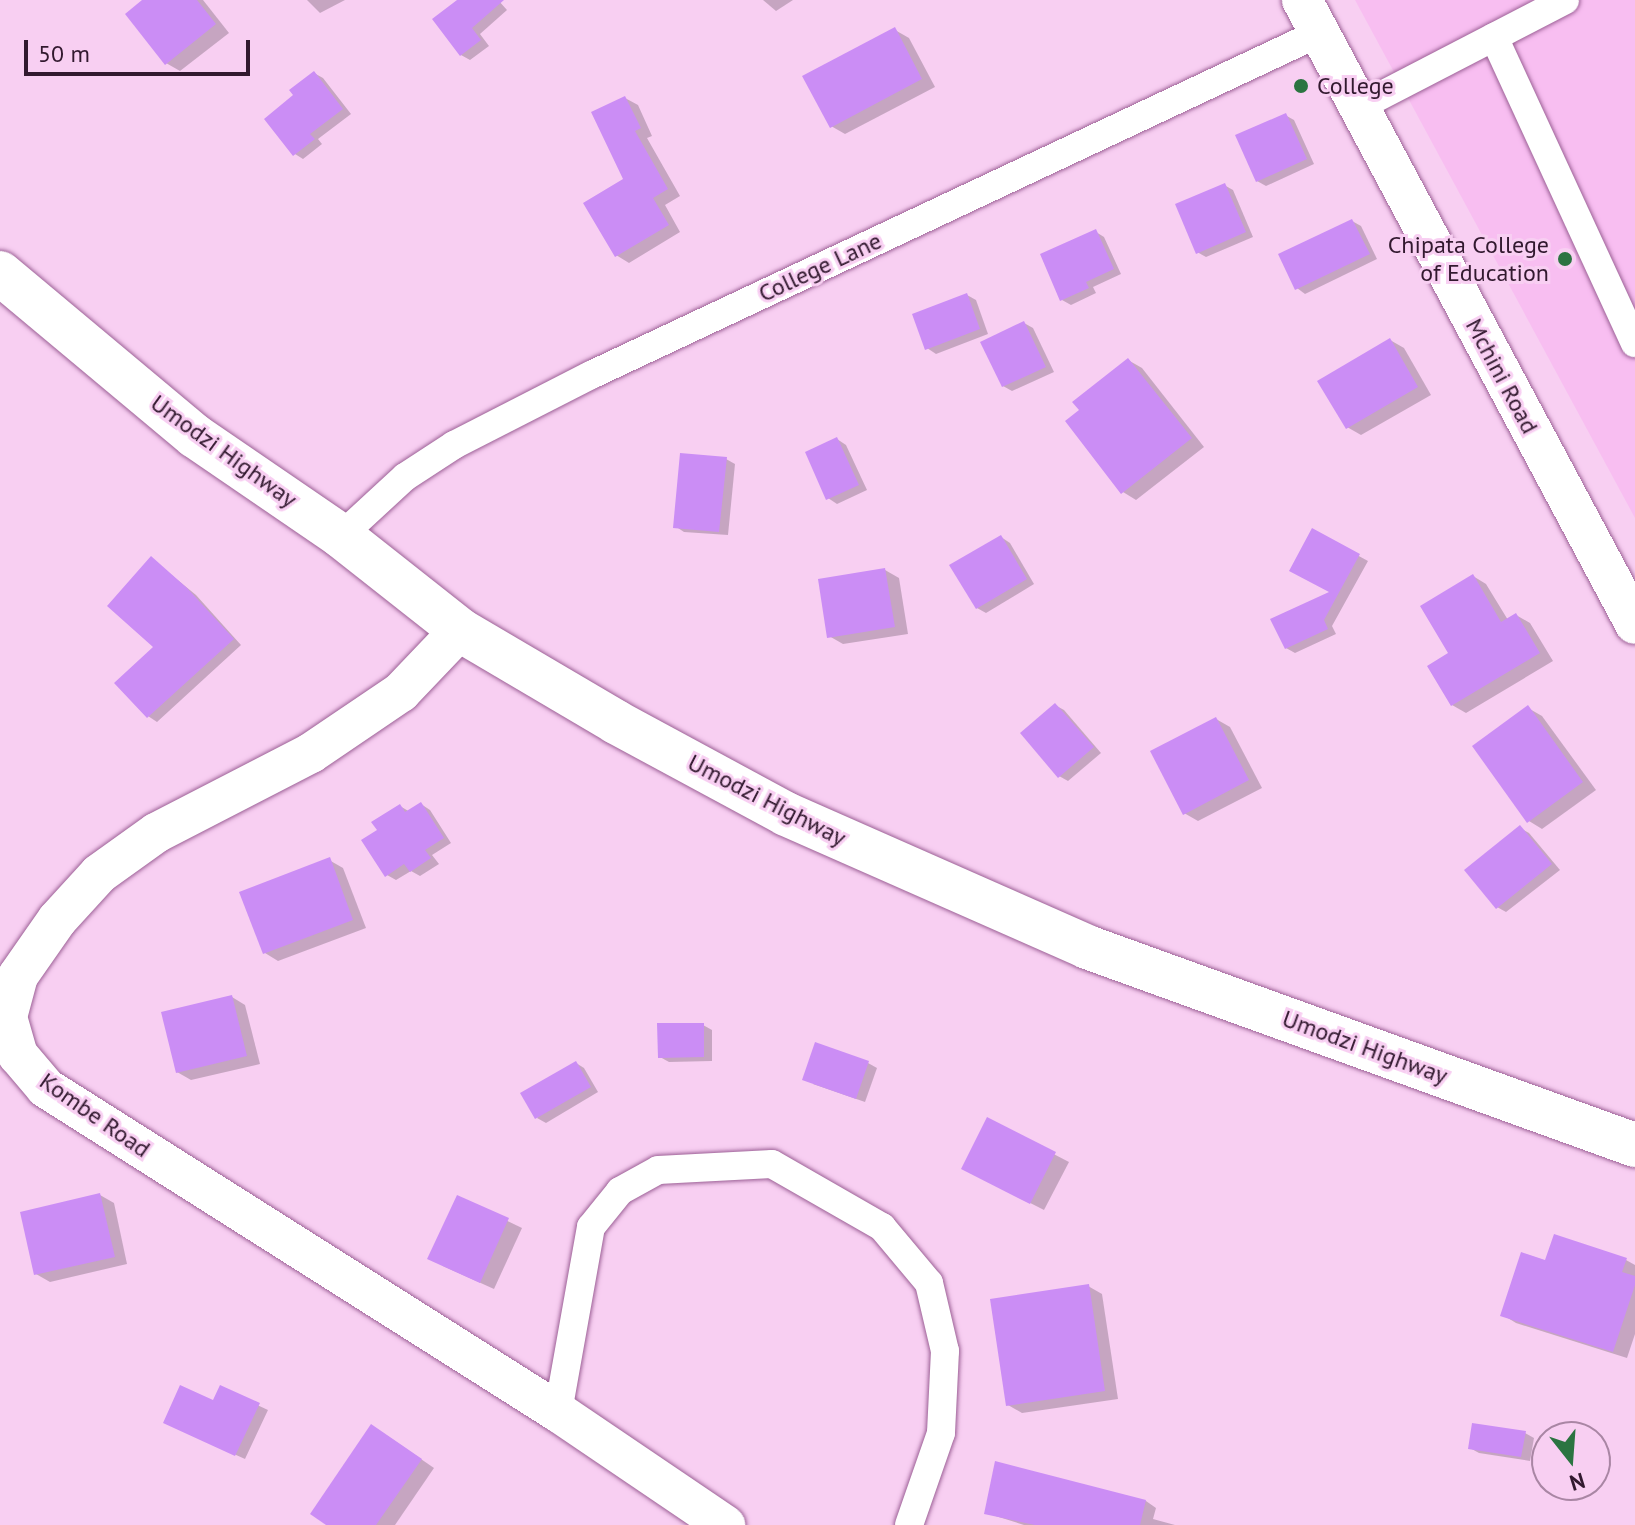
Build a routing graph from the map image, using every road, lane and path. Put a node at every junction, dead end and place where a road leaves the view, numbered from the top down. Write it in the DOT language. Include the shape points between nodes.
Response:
graph roads {
  1 [pos="1565,0"];
  2 [pos="1311,16"];
  3 [pos="1494,37"];
  4 [pos="1359,107"];
  5 [pos="0,273"];
  6 [pos="1635,343"];
  7 [pos="341,536"];
  8 [pos="1635,624"];
  9 [pos="460,630"];
  10 [pos="1635,1145"];
  11 [pos="558,1412"];
  12 [pos="725,1525"];
  13 [pos="909,1525"];
  1 -- 3 [label="street"];
  2 -- 4 [label="street, Mchini Road"];
  2 -- 7 [label="street, College Lane" via="468,438 405,477"];
  3 -- 4 [label="street"];
  3 -- 6 [label="street"];
  4 -- 8 [label="street, Mchini Road"];
  5 -- 7 [label="highway, Umodzi Highway" via="195,436"];
  7 -- 9 [label="highway, Umodzi Highway"];
  9 -- 10 [label="highway, Umodzi Highway" via="786,814 1087,947"];
  9 -- 11 [label="street, Kombe Road" via="401,692 362,719 311,753 156,833 99,874 57,920 18,976 7,1017 18,1055 46,1088"];
  11 -- 12 [label="street, Kombe Road"];
  11 -- 13 [label="street" via="591,1227 620,1191 658,1170 772,1164 882,1227 929,1283 945,1351 941,1433"];
}
